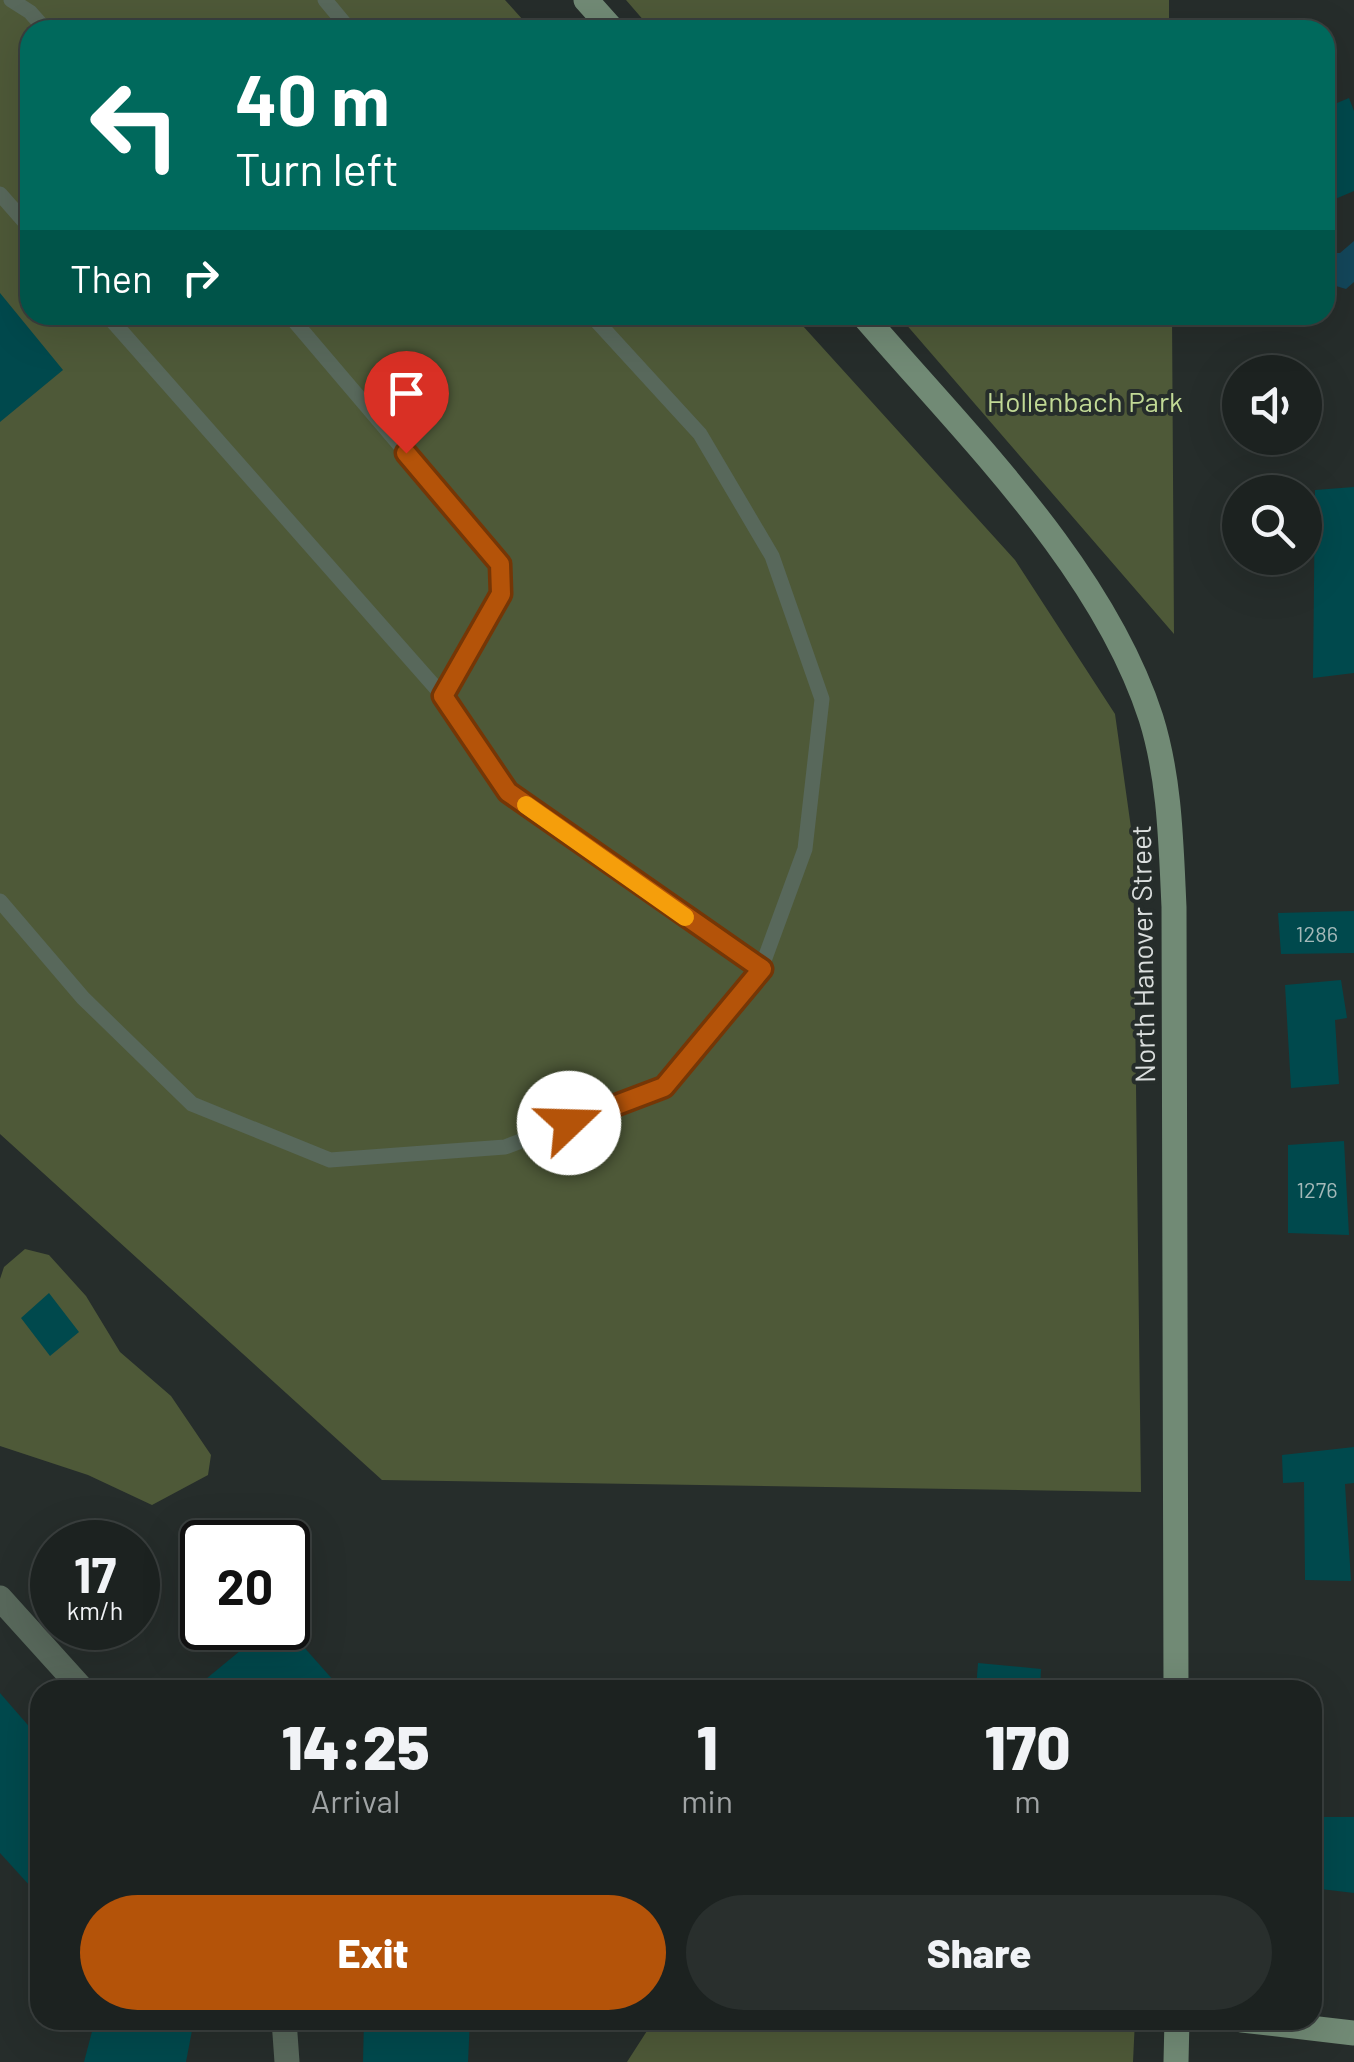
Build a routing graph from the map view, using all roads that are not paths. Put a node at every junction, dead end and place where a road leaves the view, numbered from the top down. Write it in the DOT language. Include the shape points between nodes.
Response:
graph roads {
  1 [pos="11,0"];
  2 [pos="324,0"];
  3 [pos="586,0"];
  4 [pos="37,20"];
  5 [pos="341,20"];
  6 [pos="603,20"];
  7 [pos="0,194"];
  8 [pos="20,217"];
  9 [pos="116,325"];
  10 [pos="297,325"];
  11 [pos="600,325"];
  12 [pos="872,325"];
  13 [pos="443,696"];
  14 [pos="0,901"];
  15 [pos="762,969"];
  16 [pos="0,1598"];
  17 [pos="74,1680"];
  18 [pos="1176,1680"];
  19 [pos="1322,2029"];
  20 [pos="285,2030"];
  21 [pos="1176,2030"];
  22 [pos="1354,2033"];
  23 [pos="287,2062"];
  24 [pos="1176,2062"];
  1 -- 4 [label="lane"];
  2 -- 5 [label="lane"];
  3 -- 6 [label="street"];
  7 -- 8 [label="lane"];
  9 -- 13 [label="lane"];
  10 -- 13 [label="lane" via="500,564 501,594"];
  11 -- 15 [label="lane" via="700,434 772,556 822,699 805,849"];
  12 -- 18 [label="street, North Hanover Street" via="1091,591 1152,719 1168,792 1174,907"];
  13 -- 15 [label="lane" via="508,792"];
  14 -- 15 [label="lane" via="83,998 192,1104 330,1160 505,1147 664,1087"];
  16 -- 17 [label="street"];
  19 -- 22 [label="street"];
  20 -- 23 [label="street"];
  21 -- 24 [label="street"];
}
